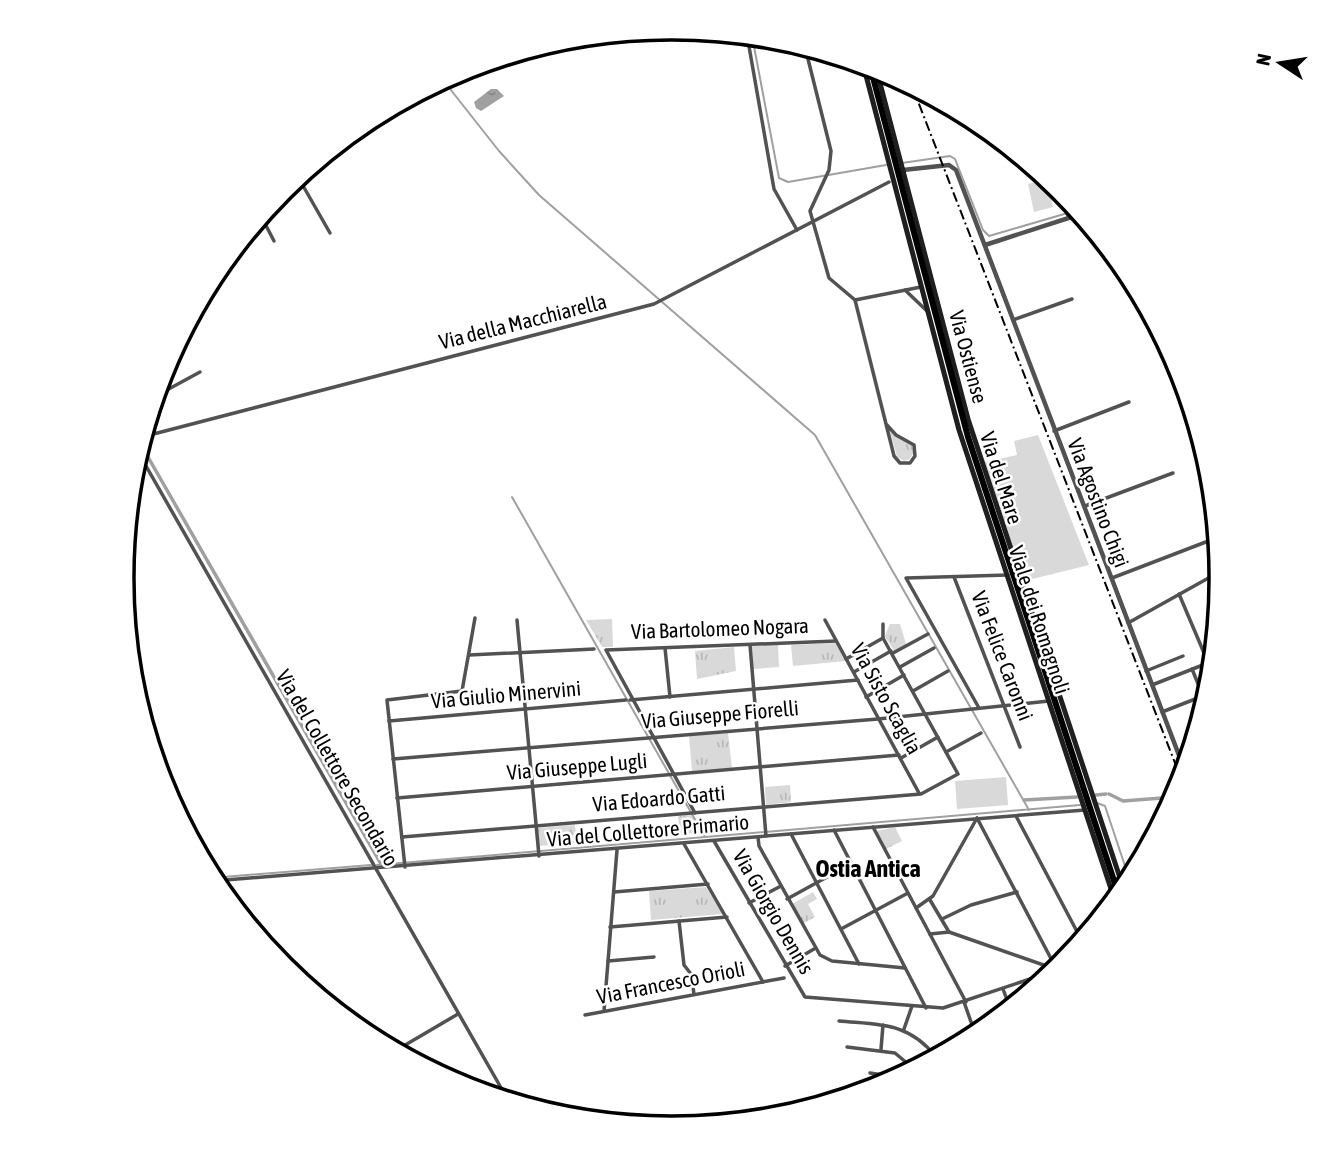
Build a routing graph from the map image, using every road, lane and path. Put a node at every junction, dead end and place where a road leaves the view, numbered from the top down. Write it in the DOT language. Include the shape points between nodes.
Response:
graph roads {
  1 [pos="749,46"];
  2 [pos="808,58"];
  3 [pos="867,77"];
  4 [pos="873,80"];
  5 [pos="879,82"];
  6 [pos="893,157"];
  7 [pos="896,168"];
  8 [pos="889,182"];
  9 [pos="303,187"];
  10 [pos="1068,214"];
  11 [pos="813,222"];
  12 [pos="266,225"];
  13 [pos="797,230"];
  14 [pos="330,233"];
  15 [pos="274,241"];
  16 [pos="985,245"];
  17 [pos="921,287"];
  18 [pos="903,289"];
  19 [pos="1072,299"];
  20 [pos="855,300"];
  21 [pos="928,313"];
  22 [pos="1011,321"];
  23 [pos="201,372"];
  24 [pos="168,389"];
  25 [pos="1129,402"];
  26 [pos="886,424"];
  27 [pos="1054,431"];
  28 [pos="153,434"];
  29 [pos="146,466"];
  30 [pos="1173,473"];
  31 [pos="1083,507"];
  32 [pos="1208,541"];
  33 [pos="1008,575"];
  34 [pos="954,577"];
  35 [pos="1110,578"];
  36 [pos="1209,578"];
  37 [pos="1180,594"];
  38 [pos="475,618"];
  39 [pos="517,620"];
  40 [pos="825,620"];
  41 [pos="1128,623"];
  42 [pos="883,624"];
  43 [pos="928,634"];
  44 [pos="883,638"];
  45 [pos="836,641"];
  46 [pos="750,645"];
  47 [pos="665,648"];
  48 [pos="934,648"];
  49 [pos="594,649"];
  50 [pos="892,652"];
  51 [pos="520,653"];
  52 [pos="1204,653"];
  53 [pos="469,654"];
  54 [pos="1183,656"];
  55 [pos="846,659"];
  56 [pos="1202,665"];
  57 [pos="900,667"];
  58 [pos="1192,669"];
  59 [pos="948,671"];
  60 [pos="1146,671"];
  61 [pos="854,672"];
  62 [pos="904,676"];
  63 [pos="858,680"];
  64 [pos="1152,685"];
  65 [pos="1199,685"];
  66 [pos="753,690"];
  67 [pos="913,691"];
  68 [pos="670,697"];
  69 [pos="866,697"];
  70 [pos="1195,699"];
  71 [pos="628,700"];
  72 [pos="1049,701"];
  73 [pos="1005,706"];
  74 [pos="526,709"];
  75 [pos="975,709"];
  76 [pos="1162,712"];
  77 [pos="925,714"];
  78 [pos="878,719"];
  79 [pos="389,721"];
  80 [pos="757,728"];
  81 [pos="981,733"];
  82 [pos="649,737"];
  83 [pos="938,737"];
  84 [pos="1020,747"];
  85 [pos="529,748"];
  86 [pos="946,752"];
  87 [pos="1179,756"];
  88 [pos="900,757"];
  89 [pos="393,759"];
  90 [pos="760,767"];
  91 [pos="673,775"];
  92 [pos="533,787"];
  93 [pos="919,793"];
  94 [pos="397,798"];
  95 [pos="764,806"];
  96 [pos="1085,810"];
  97 [pos="695,813"];
  98 [pos="1015,815"];
  99 [pos="977,818"];
  100 [pos="536,826"];
  101 [pos="873,827"];
  102 [pos="834,830"];
  103 [pos="791,834"];
  104 [pos="766,836"];
  105 [pos="402,837"];
  106 [pos="758,837"];
  107 [pos="714,841"];
  108 [pos="684,844"];
  109 [pos="617,849"];
  110 [pos="539,856"];
  111 [pos="849,865"];
  112 [pos="405,867"];
  113 [pos="377,870"];
  114 [pos="1119,876"];
  115 [pos="226,880"];
  116 [pos="817,882"];
  117 [pos="1115,883"];
  118 [pos="708,884"];
  119 [pos="781,886"];
  120 [pos="1111,888"];
  121 [pos="614,892"];
  122 [pos="1017,892"];
  123 [pos="908,893"];
  124 [pos="787,899"];
  125 [pos="930,900"];
  126 [pos="749,903"];
  127 [pos="916,908"];
  128 [pos="874,911"];
  129 [pos="727,916"];
  130 [pos="942,919"];
  131 [pos="679,921"];
  132 [pos="610,927"];
  133 [pos="841,929"];
  134 [pos="948,932"];
  135 [pos="1077,932"];
  136 [pos="930,934"];
  137 [pos="814,949"];
  138 [pos="654,957"];
  139 [pos="1051,959"];
  140 [pos="608,961"];
  141 [pos="859,964"];
  142 [pos="785,965"];
  143 [pos="1044,965"];
  144 [pos="905,968"];
  145 [pos="784,978"];
  146 [pos="1028,980"];
  147 [pos="763,982"];
  148 [pos="1003,989"];
  149 [pos="694,995"];
  150 [pos="1007,999"];
  151 [pos="965,1002"];
  152 [pos="912,1006"];
  153 [pos="926,1008"];
  154 [pos="604,1011"];
  155 [pos="458,1014"];
  156 [pos="585,1015"];
  157 [pos="839,1021"];
  158 [pos="972,1024"];
  159 [pos="883,1025"];
  160 [pos="904,1029"];
  161 [pos="405,1045"];
  162 [pos="847,1047"];
  163 [pos="881,1049"];
  164 [pos="929,1050"];
  165 [pos="907,1061"];
  166 [pos="870,1073"];
  167 [pos="878,1074"];
  168 [pos="501,1088"];
  1 -- 13 [label="street" via="774,189"];
  2 -- 11 [label="street" via="830,140 829,169 811,204"];
  3 -- 6 [label="main road"];
  4 -- 6 [label="main road, Via del Mare"];
  5 -- 6 [label="main road"];
  6 -- 7 [label="main road, Via del Mare"];
  7 -- 16 [label="street, Via Agostino Chigi" via="953,166"];
  7 -- 17 [label="main road, Viale dei Romagnoli"];
  7 -- 114 [label="main road, Via Ostiense" via="982,465"];
  7 -- 117 [label="main road, Via del Mare" via="968,437"];
  8 -- 11 [label="street, Via della Macchiarella"];
  9 -- 14 [label="street"];
  10 -- 16 [label="street"];
  11 -- 13 [label="street, Via della Macchiarella"];
  11 -- 20 [label="street" via="829,278"];
  12 -- 15 [label="street"];
  13 -- 28 [label="street, Via della Macchiarella" via="654,304"];
  16 -- 22 [label="street, Via Agostino Chigi"];
  17 -- 18 [label="street"];
  17 -- 21 [label="main road, Viale dei Romagnoli"];
  18 -- 20 [label="street"];
  18 -- 21 [label="street"];
  19 -- 22 [label="street"];
  20 -- 26 [label="street"];
  21 -- 33 [label="main road, Viale dei Romagnoli" via="958,427"];
  22 -- 27 [label="street, Via Agostino Chigi"];
  23 -- 24 [label="street"];
  25 -- 27 [label="street"];
  26 -- 26 [label="street" via="894,458 908,464 915,456 914,445"];
  27 -- 31 [label="street, Via Agostino Chigi"];
  29 -- 113 [label="street, Via del Collettore Secondario"];
  30 -- 31 [label="street"];
  31 -- 35 [label="street, Via Agostino Chigi"];
  32 -- 35 [label="street"];
  33 -- 34 [label="street"];
  33 -- 72 [label="main road, Viale dei Romagnoli"];
  34 -- 73 [label="street, Via Felice Caronni"];
  34 -- 75 [label="street" via="906,578"];
  35 -- 41 [label="street, Via Agostino Chigi"];
  36 -- 37 [label="street"];
  37 -- 41 [label="street"];
  37 -- 52 [label="street"];
  38 -- 53 [label="street"];
  39 -- 51 [label="street"];
  40 -- 45 [label="street, Via Sisto Scaglia"];
  41 -- 60 [label="street, Via Agostino Chigi"];
  42 -- 44 [label="street"];
  43 -- 50 [label="street"];
  44 -- 50 [label="street"];
  44 -- 55 [label="street"];
  45 -- 46 [label="street, Via Bartolomeo Nogara"];
  45 -- 55 [label="street, Via Sisto Scaglia"];
  46 -- 47 [label="street, Via Bartolomeo Nogara"];
  46 -- 66 [label="street"];
  47 -- 68 [label="street"];
  47 -- 71 [label="street, Via Bartolomeo Nogara" via="605,651"];
  48 -- 57 [label="street"];
  49 -- 51 [label="street"];
  50 -- 57 [label="street"];
  50 -- 61 [label="street"];
  51 -- 53 [label="street"];
  51 -- 74 [label="street"];
  53 -- 79 [label="street" via="462,691 388,699"];
  54 -- 60 [label="street"];
  55 -- 61 [label="street, Via Sisto Scaglia"];
  56 -- 58 [label="street"];
  57 -- 62 [label="street"];
  58 -- 64 [label="street"];
  58 -- 65 [label="street"];
  59 -- 67 [label="street"];
  60 -- 64 [label="street, Via Agostino Chigi"];
  61 -- 63 [label="street, Via Sisto Scaglia"];
  62 -- 67 [label="street"];
  62 -- 69 [label="street"];
  63 -- 66 [label="street, Via Giulio Minervini"];
  63 -- 69 [label="street, Via Sisto Scaglia"];
  64 -- 76 [label="street, Via Agostino Chigi"];
  66 -- 68 [label="street, Via Giulio Minervini"];
  66 -- 80 [label="street"];
  67 -- 77 [label="street"];
  68 -- 71 [label="street, Via Giulio Minervini"];
  69 -- 78 [label="street, Via Sisto Scaglia"];
  70 -- 76 [label="street"];
  71 -- 74 [label="street, Via Giulio Minervini"];
  71 -- 82 [label="street"];
  72 -- 73 [label="street, Via Giuseppe Fiorelli"];
  72 -- 96 [label="main road, Viale dei Romagnoli"];
  73 -- 75 [label="street, Via Giuseppe Fiorelli"];
  73 -- 84 [label="street, Via Felice Caronni"];
  74 -- 79 [label="street, Via Giulio Minervini"];
  74 -- 85 [label="street"];
  75 -- 77 [label="street, Via Giuseppe Fiorelli"];
  76 -- 87 [label="street, Via Agostino Chigi"];
  77 -- 78 [label="street, Via Giuseppe Fiorelli"];
  77 -- 83 [label="street"];
  78 -- 80 [label="street, Via Giuseppe Fiorelli"];
  78 -- 88 [label="street, Via Sisto Scaglia"];
  79 -- 89 [label="street"];
  80 -- 82 [label="street, Via Giuseppe Fiorelli"];
  80 -- 90 [label="street"];
  81 -- 86 [label="street"];
  82 -- 85 [label="street, Via Giuseppe Fiorelli"];
  82 -- 91 [label="street"];
  83 -- 86 [label="street"];
  83 -- 88 [label="street"];
  85 -- 89 [label="street, Via Giuseppe Fiorelli"];
  85 -- 92 [label="street"];
  86 -- 93 [label="street, Via Edoardo Gatti" via="958,775"];
  88 -- 90 [label="street, Via Giuseppe Lugli"];
  88 -- 93 [label="street, Via Sisto Scaglia"];
  89 -- 94 [label="street"];
  90 -- 91 [label="street, Via Giuseppe Lugli"];
  90 -- 95 [label="street"];
  91 -- 92 [label="street, Via Giuseppe Lugli"];
  91 -- 97 [label="street"];
  92 -- 94 [label="street, Via Giuseppe Lugli"];
  92 -- 100 [label="street"];
  93 -- 95 [label="street, Via Edoardo Gatti"];
  94 -- 105 [label="street"];
  95 -- 97 [label="street, Via Edoardo Gatti"];
  95 -- 104 [label="street"];
  96 -- 98 [label="street, Via del Collettore Primario"];
  96 -- 120 [label="main road, Viale dei Romagnoli"];
  97 -- 100 [label="street, Via Edoardo Gatti"];
  98 -- 99 [label="street, Via del Collettore Primario"];
  98 -- 135 [label="street"];
  99 -- 101 [label="street, Via del Collettore Primario"];
  99 -- 122 [label="street"];
  99 -- 125 [label="street"];
  100 -- 105 [label="street, Via Edoardo Gatti"];
  100 -- 110 [label="street"];
  101 -- 102 [label="street, Via del Collettore Primario"];
  101 -- 123 [label="street"];
  102 -- 103 [label="street, Via del Collettore Primario"];
  102 -- 111 [label="street"];
  103 -- 104 [label="street, Via del Collettore Primario"];
  103 -- 116 [label="street"];
  104 -- 106 [label="street, Via del Collettore Primario"];
  105 -- 112 [label="street"];
  106 -- 107 [label="street, Via del Collettore Primario"];
  106 -- 119 [label="street"];
  107 -- 108 [label="street, Via del Collettore Primario"];
  107 -- 126 [label="street, Via Giorgio Dennis"];
  108 -- 109 [label="street, Via del Collettore Primario"];
  108 -- 118 [label="street, Via Francesco Orioli"];
  109 -- 110 [label="street, Via del Collettore Primario"];
  109 -- 121 [label="street"];
  110 -- 112 [label="street, Via del Collettore Primario"];
  111 -- 116 [label="street"];
  111 -- 128 [label="street"];
  112 -- 113 [label="street, Via del Collettore Primario"];
  113 -- 115 [label="street, Via del Collettore Primario"];
  113 -- 155 [label="street, Via del Collettore Secondario"];
  116 -- 124 [label="street"];
  116 -- 133 [label="street"];
  118 -- 121 [label="street"];
  118 -- 129 [label="street, Via Francesco Orioli"];
  119 -- 124 [label="street"];
  119 -- 126 [label="street"];
  121 -- 132 [label="street"];
  122 -- 130 [label="street"];
  122 -- 139 [label="street"];
  123 -- 127 [label="street"];
  123 -- 128 [label="street"];
  124 -- 137 [label="street"];
  125 -- 127 [label="street"];
  125 -- 130 [label="street"];
  126 -- 142 [label="street, Via Giorgio Dennis"];
  127 -- 136 [label="street"];
  128 -- 133 [label="street"];
  128 -- 144 [label="street"];
  129 -- 131 [label="street"];
  129 -- 147 [label="street, Via Francesco Orioli"];
  130 -- 134 [label="street"];
  131 -- 132 [label="street"];
  131 -- 149 [label="street" via="684,966 691,974"];
  132 -- 140 [label="street"];
  133 -- 141 [label="street"];
  134 -- 136 [label="street"];
  134 -- 143 [label="street"];
  136 -- 151 [label="street"];
  137 -- 141 [label="street" via="828,960"];
  137 -- 142 [label="street"];
  138 -- 140 [label="street"];
  140 -- 154 [label="street"];
  141 -- 144 [label="street"];
  142 -- 152 [label="street, Via Giorgio Dennis" via="806,998"];
  144 -- 153 [label="street"];
  145 -- 147 [label="street, Via Francesco Orioli"];
  146 -- 148 [label="street"];
  147 -- 149 [label="street, Via Francesco Orioli"];
  148 -- 150 [label="street"];
  148 -- 151 [label="street"];
  149 -- 154 [label="street, Via Francesco Orioli"];
  151 -- 153 [label="street"];
  151 -- 158 [label="street"];
  152 -- 153 [label="street"];
  152 -- 160 [label="street"];
  154 -- 156 [label="street, Via Francesco Orioli"];
  155 -- 161 [label="street"];
  155 -- 168 [label="street, Via del Collettore Secondario"];
  157 -- 159 [label="street"];
  159 -- 160 [label="street"];
  159 -- 163 [label="street"];
  160 -- 164 [label="street"];
  162 -- 163 [label="street"];
  163 -- 165 [label="street"];
  166 -- 167 [label="street"];
}
